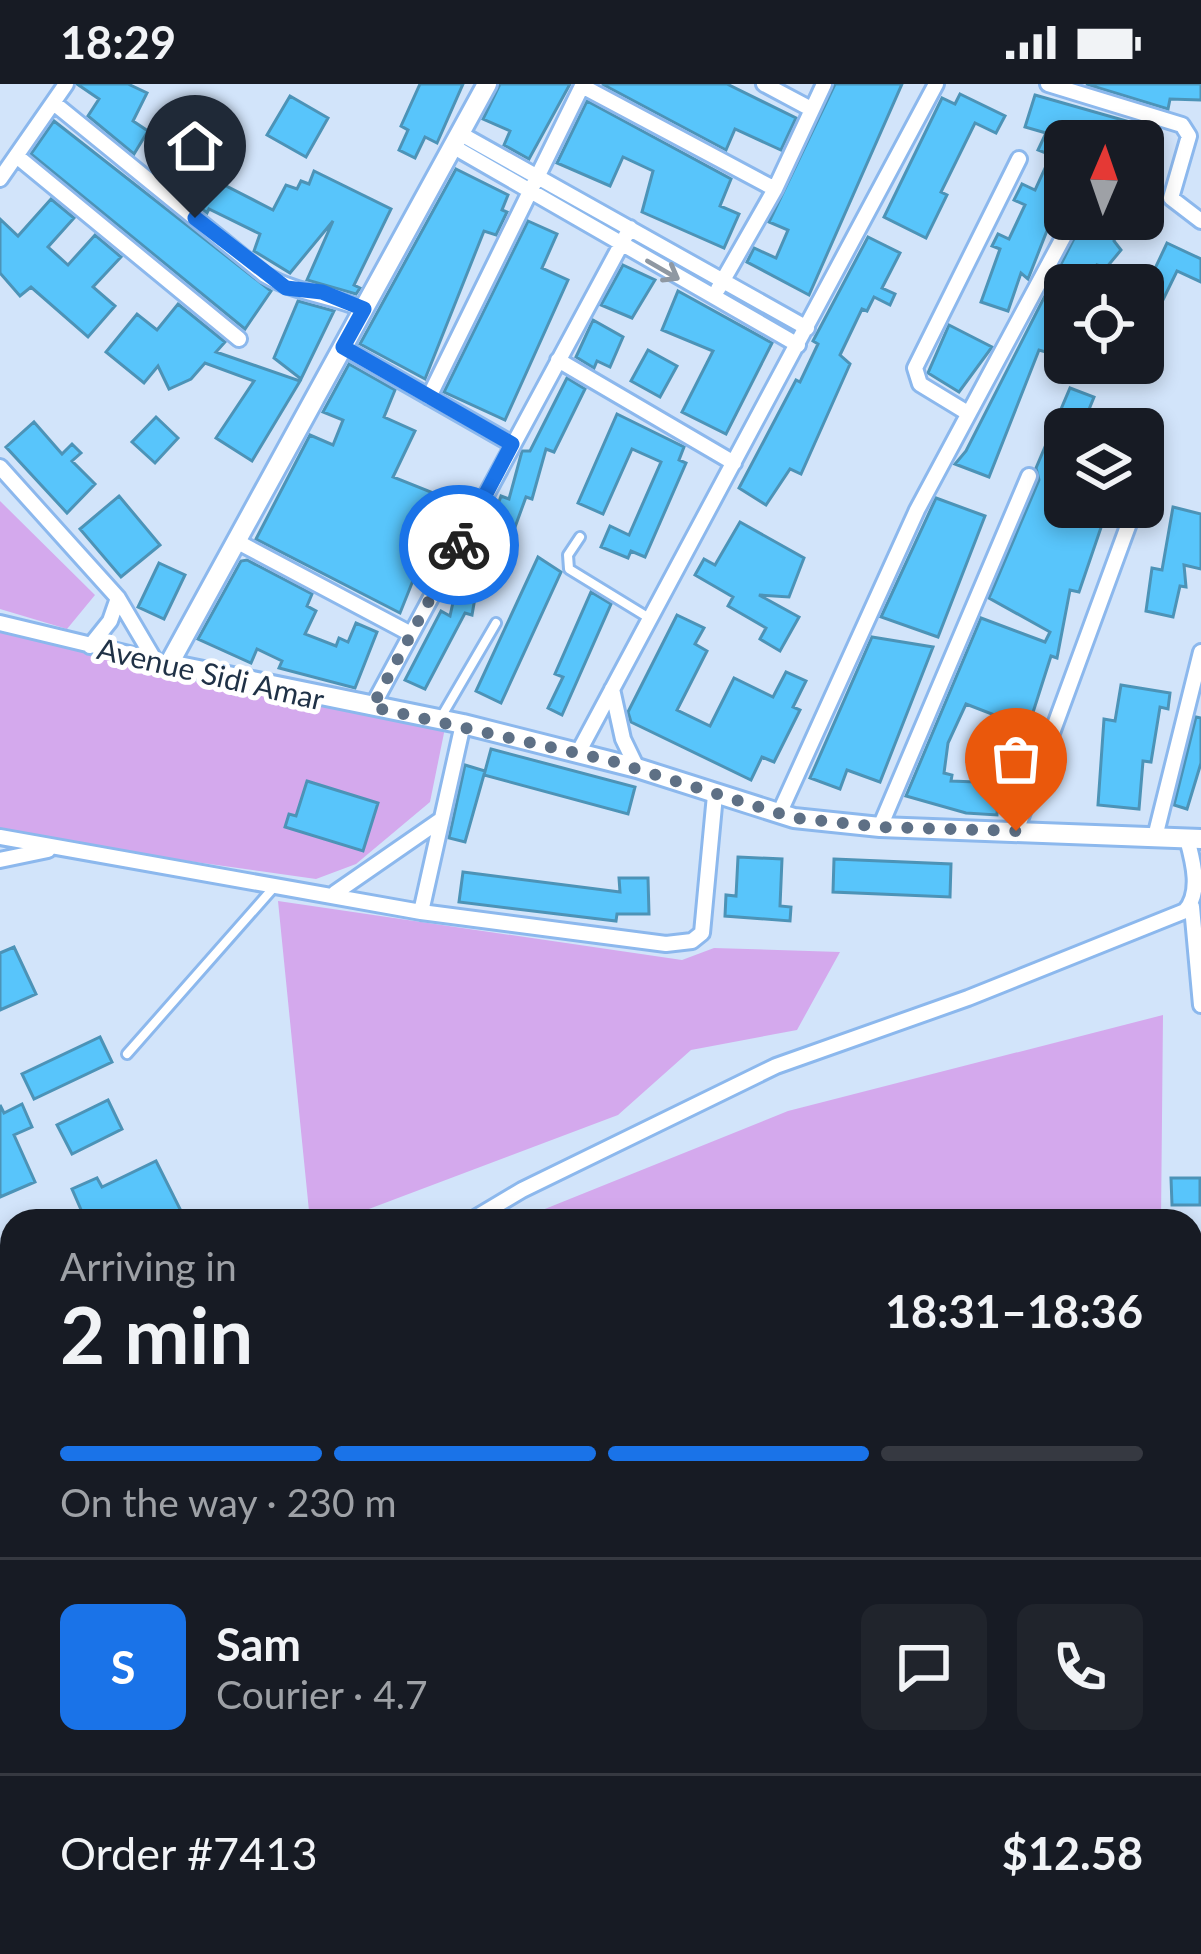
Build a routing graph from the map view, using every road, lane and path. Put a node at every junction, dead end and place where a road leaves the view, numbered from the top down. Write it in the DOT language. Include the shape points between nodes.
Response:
graph roads {
  1 [pos="66,84"];
  2 [pos="487,84"];
  3 [pos="764,84"];
  4 [pos="824,84"];
  5 [pos="936,84"];
  6 [pos="1048,84"];
  7 [pos="582,85"];
  8 [pos="55,104"];
  9 [pos="812,109"];
  10 [pos="458,141"];
  11 [pos="19,158"];
  12 [pos="1019,159"];
  13 [pos="538,176"];
  14 [pos="0,179"];
  15 [pos="776,189"];
  16 [pos="529,193"];
  17 [pos="1201,220"];
  18 [pos="630,228"];
  19 [pos="1061,240"];
  20 [pos="620,245"];
  21 [pos="722,282"];
  22 [pos="712,299"];
  23 [pos="364,309"];
  24 [pos="807,328"];
  25 [pos="239,339"];
  26 [pos="798,345"];
  27 [pos="343,347"];
  28 [pos="558,360"];
  29 [pos="429,397"];
  30 [pos="966,412"];
  31 [pos="512,444"];
  32 [pos="734,464"];
  33 [pos="0,467"];
  34 [pos="1029,476"];
  35 [pos="1127,528"];
  36 [pos="580,537"];
  37 [pos="236,541"];
  38 [pos="118,598"];
  39 [pos="650,619"];
  40 [pos="0,623"];
  41 [pos="496,623"];
  42 [pos="411,634"];
  43 [pos="90,646"];
  44 [pos="1201,652"];
  45 [pos="162,662"];
  46 [pos="612,689"];
  47 [pos="372,707"];
  48 [pos="440,721"];
  49 [pos="463,724"];
  50 [pos="578,753"];
  51 [pos="637,768"];
  52 [pos="716,795"];
  53 [pos="779,814"];
  54 [pos="440,821"];
  55 [pos="880,827"];
  56 [pos="1016,831"];
  57 [pos="1155,837"];
  58 [pos="0,838"];
  59 [pos="1194,839"];
  60 [pos="64,848"];
  61 [pos="0,860"];
  62 [pos="276,885"];
  63 [pos="335,893"];
  64 [pos="1192,907"];
  65 [pos="421,912"];
  66 [pos="1201,1005"];
  67 [pos="128,1054"];
  68 [pos="490,1209"];
  1 -- 8 [label="street"];
  2 -- 10 [label="street"];
  3 -- 9 [label="street"];
  4 -- 9 [label="street"];
  5 -- 24 [label="street"];
  6 -- 17 [label="street" via="1182,125 1189,136 1170,194"];
  7 -- 13 [label="street"];
  7 -- 15 [label="street"];
  8 -- 11 [label="street"];
  8 -- 23 [label="street" via="265,275"];
  9 -- 15 [label="street"];
  10 -- 13 [label="street"];
  10 -- 16 [label="street"];
  10 -- 23 [label="street"];
  11 -- 14 [label="street"];
  11 -- 25 [label="street"];
  12 -- 30 [label="street" via="915,368 920,384"];
  13 -- 16 [label="street"];
  13 -- 18 [label="street"];
  15 -- 21 [label="street"];
  16 -- 20 [label="street"];
  16 -- 29 [label="street"];
  18 -- 20 [label="street"];
  18 -- 21 [label="street"];
  19 -- 30 [label="street"];
  20 -- 22 [label="street, one-way"];
  20 -- 28 [label="street"];
  21 -- 22 [label="street"];
  21 -- 24 [label="street"];
  22 -- 26 [label="street"];
  23 -- 27 [label="street"];
  24 -- 26 [label="street"];
  26 -- 32 [label="street"];
  27 -- 29 [label="street"];
  27 -- 37 [label="street"];
  28 -- 31 [label="street"];
  28 -- 32 [label="street"];
  29 -- 31 [label="street"];
  30 -- 53 [label="street"];
  31 -- 42 [label="street"];
  32 -- 39 [label="street"];
  33 -- 38 [label="street"];
  34 -- 55 [label="street"];
  35 -- 56 [label="street"];
  36 -- 39 [label="lane" via="569,569"];
  37 -- 42 [label="street"];
  37 -- 45 [label="street"];
  38 -- 43 [label="street"];
  38 -- 45 [label="street"];
  39 -- 46 [label="street"];
  40 -- 43 [label="street, Avenue Sidi Amar"];
  41 -- 48 [label="lane"];
  42 -- 47 [label="street"];
  43 -- 45 [label="street, Avenue Sidi Amar"];
  44 -- 57 [label="street"];
  45 -- 47 [label="street, Avenue Sidi Amar"];
  46 -- 50 [label="street"];
  46 -- 51 [label="street"];
  47 -- 48 [label="street, Avenue Sidi Amar"];
  48 -- 49 [label="street, Avenue Sidi Amar"];
  49 -- 50 [label="street, Avenue Sidi Amar"];
  49 -- 54 [label="street"];
  50 -- 51 [label="street, Avenue Sidi Amar"];
  51 -- 52 [label="street, Avenue Sidi Amar"];
  52 -- 53 [label="street, Avenue Sidi Amar"];
  52 -- 65 [label="street" via="702,933 692,941"];
  53 -- 55 [label="street, Avenue Sidi Amar"];
  54 -- 63 [label="street"];
  54 -- 65 [label="street"];
  55 -- 56 [label="street, Avenue Sidi Amar"];
  56 -- 57 [label="street, Avenue Sidi Amar"];
  57 -- 59 [label="street, Avenue Sidi Amar"];
  58 -- 60 [label="street"];
  59 -- 64 [label="street" via="1200,886"];
  60 -- 61 [label="street"];
  60 -- 62 [label="street"];
  62 -- 63 [label="street"];
  62 -- 67 [label="lane"];
  63 -- 65 [label="street"];
  64 -- 66 [label="street"];
  64 -- 68 [label="street" via="776,1066"];
}
